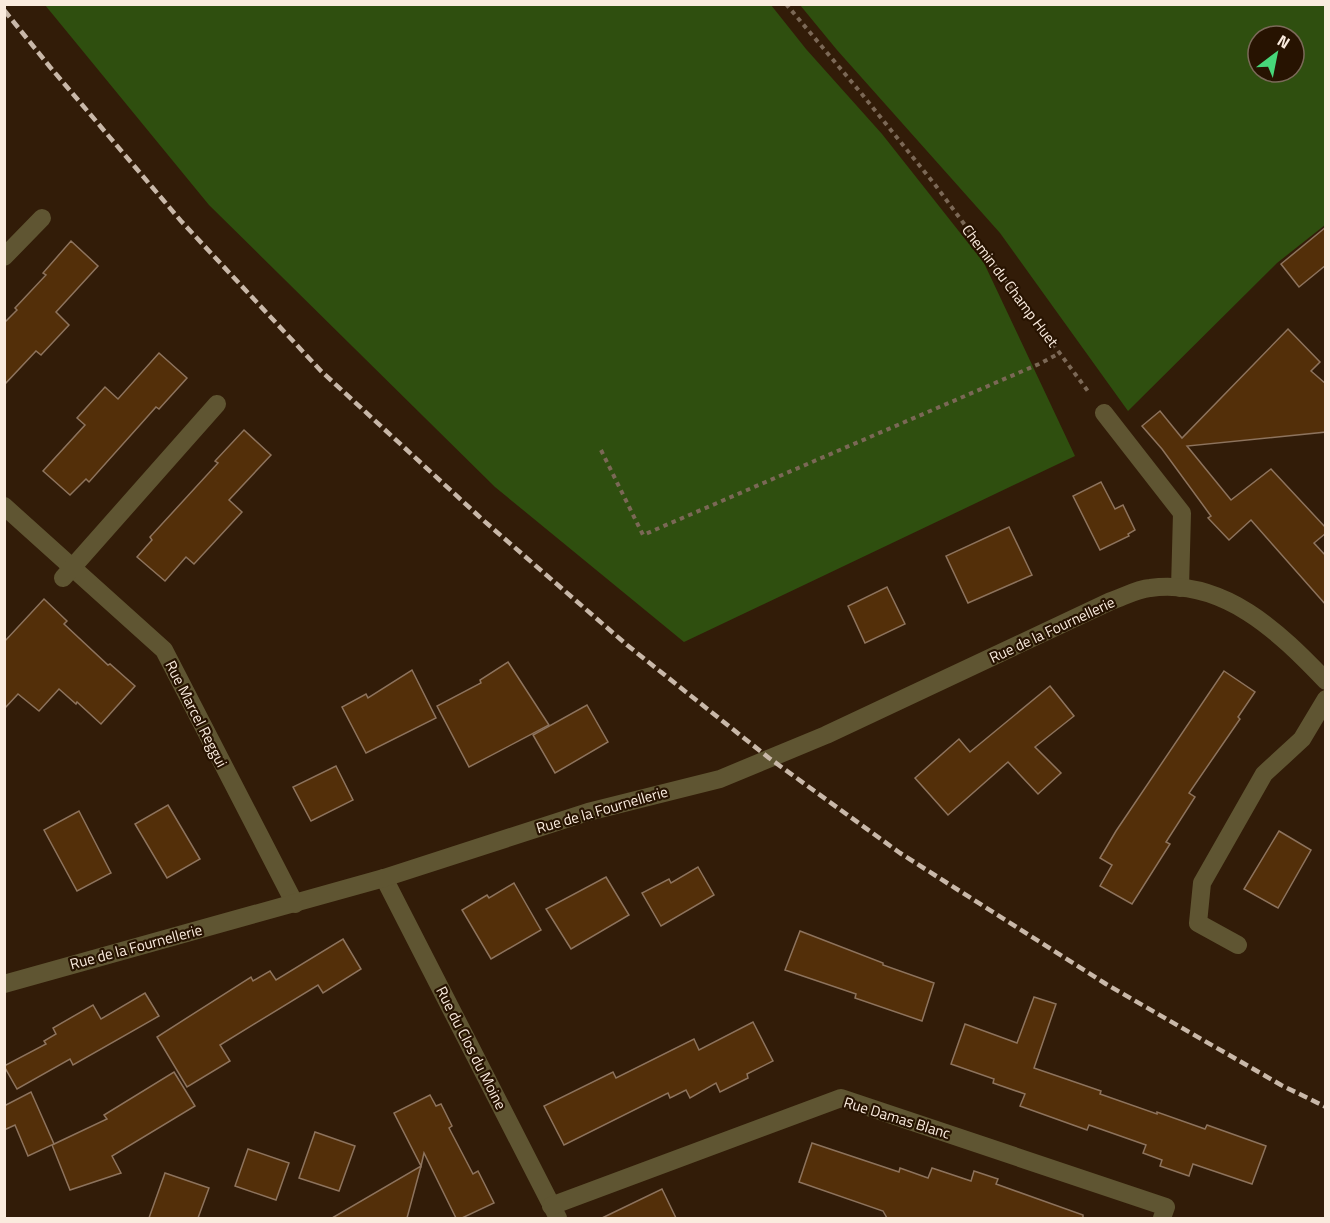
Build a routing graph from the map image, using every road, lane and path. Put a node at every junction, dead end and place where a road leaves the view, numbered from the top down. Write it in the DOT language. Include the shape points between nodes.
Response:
graph roads {
  1 [pos="786,4"];
  2 [pos="42,218"];
  3 [pos="4,257"];
  4 [pos="1059,353"];
  5 [pos="217,404"];
  6 [pos="1104,413"];
  7 [pos="601,450"];
  8 [pos="4,506"];
  9 [pos="68,573"];
  10 [pos="1180,588"];
  11 [pos="1326,681"];
  12 [pos="1326,699"];
  13 [pos="384,878"];
  14 [pos="295,904"];
  15 [pos="1238,945"];
  16 [pos="4,984"];
  17 [pos="554,1212"];
  18 [pos="1162,1218"];
  1 -- 4 [label="path, Chemin du Champ Huet" via="936,186"];
  2 -- 3 [label="street"];
  4 -- 6 [label="path, Chemin du Champ Huet"];
  4 -- 7 [label="path" via="643,535"];
  5 -- 9 [label="street"];
  6 -- 10 [label="street" via="1182,513"];
  8 -- 9 [label="street, Rue Marcel Reggui"];
  9 -- 14 [label="street, Rue Marcel Reggui" via="164,650"];
  10 -- 11 [label="street, Rue de la Fournellerie" via="1204,591 1258,618"];
  10 -- 13 [label="street, Rue de la Fournellerie" via="1149,588 1111,601 826,735 720,778 588,812"];
  12 -- 15 [label="street" via="1302,739 1264,774 1202,883 1198,923"];
  13 -- 14 [label="street, Rue de la Fournellerie"];
  13 -- 17 [label="street, Rue du Clos du Moine"];
  14 -- 16 [label="street, Rue de la Fournellerie"];
  17 -- 18 [label="street, Rue Damas Blanc" via="841,1098 1166,1207"];
}
